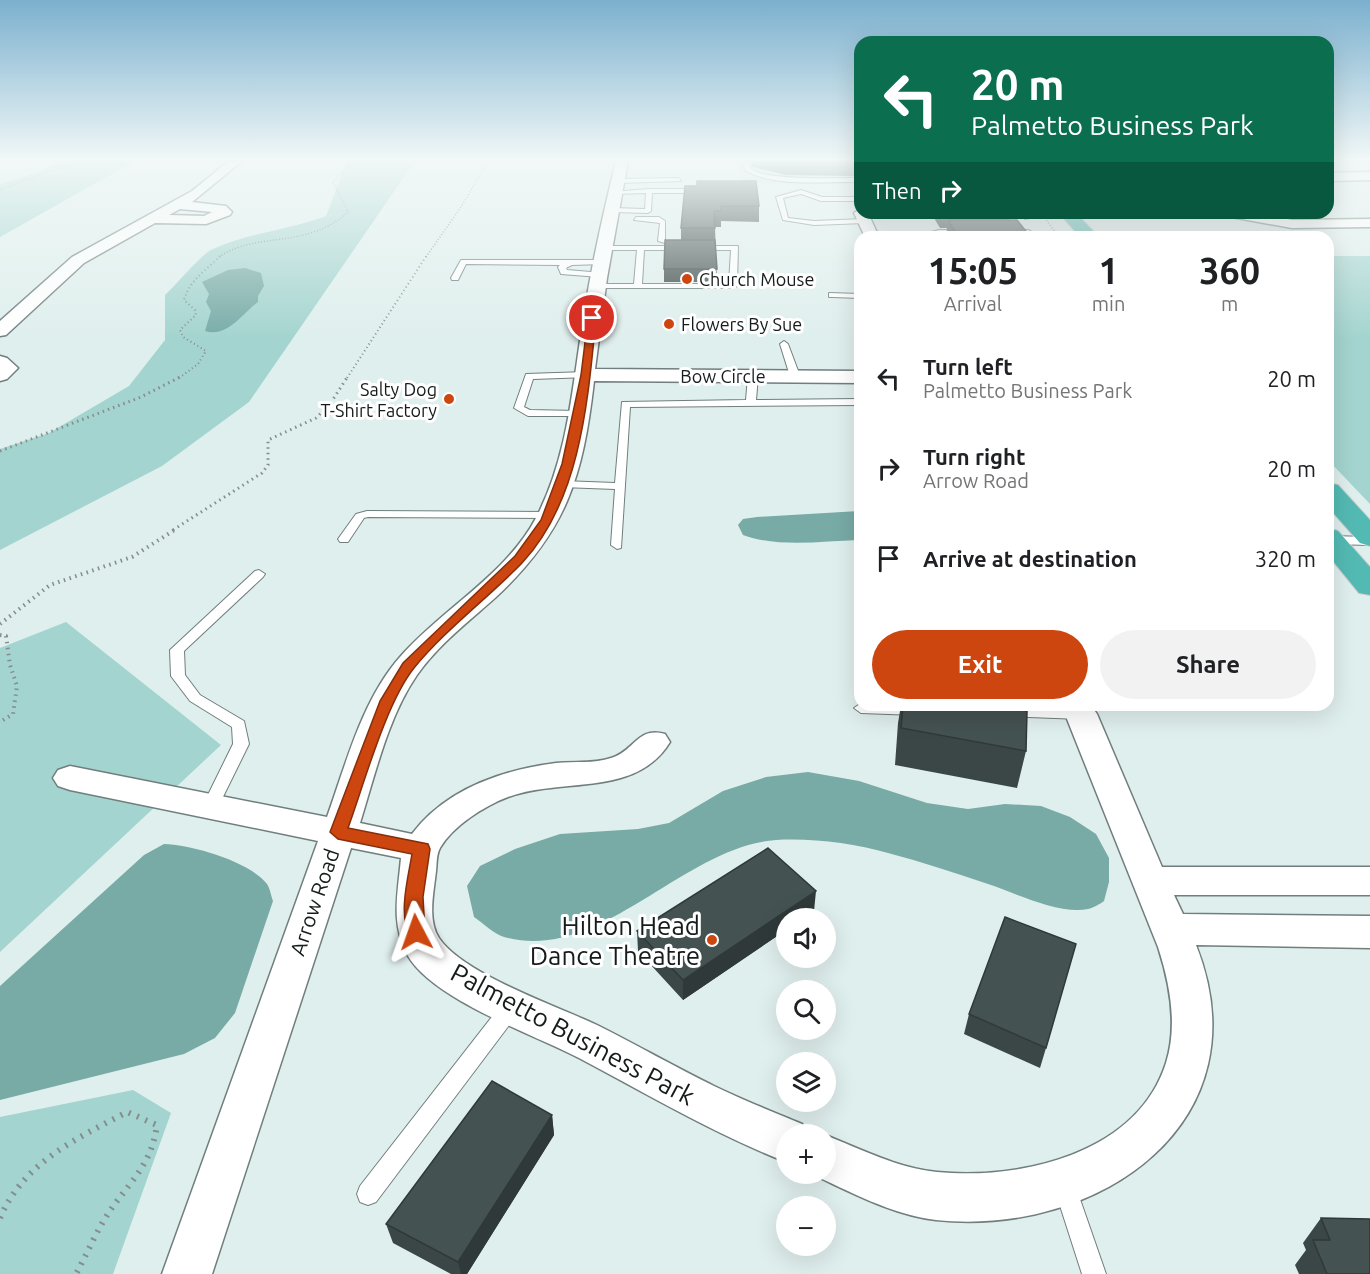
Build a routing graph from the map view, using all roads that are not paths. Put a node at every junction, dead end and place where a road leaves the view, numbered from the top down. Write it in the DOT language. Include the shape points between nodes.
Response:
graph roads {
  1 [pos="150,220"];
  2 [pos="649,220"];
  3 [pos="661,220"];
  4 [pos="790,220"];
  5 [pos="1062,220"];
  6 [pos="1270,220"];
  7 [pos="827,221"];
  8 [pos="1370,223"];
  9 [pos="609,226"];
  10 [pos="1080,231"];
  11 [pos="662,241"];
  12 [pos="641,248"];
  13 [pos="571,263"];
  14 [pos="455,278"];
  15 [pos="638,286"];
  16 [pos="832,295"];
  17 [pos="854,296"];
  18 [pos="0,331"];
  19 [pos="784,344"];
  20 [pos="0,362"];
  21 [pos="0,375"];
  22 [pos="586,375"];
  23 [pos="753,376"];
  24 [pos="795,376"];
  25 [pos="854,376"];
  26 [pos="854,402"];
  27 [pos="752,403"];
  28 [pos="578,414"];
  29 [pos="562,484"];
  30 [pos="620,486"];
  31 [pos="1334,498"];
  32 [pos="549,515"];
  33 [pos="1334,538"];
  34 [pos="344,539"];
  35 [pos="1370,539"];
  36 [pos="1334,544"];
  37 [pos="617,545"];
  38 [pos="259,574"];
  39 [pos="1370,586"];
  40 [pos="996,712"];
  41 [pos="1080,714"];
  42 [pos="654,742"];
  43 [pos="70,778"];
  44 [pos="210,807"];
  45 [pos="338,832"];
  46 [pos="422,849"];
  47 [pos="1149,881"];
  48 [pos="1370,882"];
  49 [pos="1169,929"];
  50 [pos="1370,932"];
  51 [pos="513,1005"];
  52 [pos="776,1136"];
  53 [pos="836,1162"];
  54 [pos="1063,1182"];
  55 [pos="368,1194"];
  56 [pos="187,1274"];
  57 [pos="1094,1274"];
  1 -- 18 [label="street" via="78,260"];
  2 -- 9 [label="lane"];
  3 -- 11 [label="lane"];
  4 -- 7 [label="lane"];
  5 -- 10 [label="highway"];
  6 -- 8 [label="street"];
  9 -- 12 [label="lane"];
  9 -- 13 [label="lane"];
  9 -- 13 [label="lane" via="564,272 562,267"];
  9 -- 15 [label="lane"];
  9 -- 22 [label="street, Arrow Road"];
  12 -- 15 [label="lane"];
  12 -- 15 [label="lane" via="735,248 733,286"];
  13 -- 14 [label="lane" via="464,262"];
  16 -- 17 [label="lane"];
  19 -- 24 [label="lane"];
  20 -- 21 [label="street" via="8,368"];
  22 -- 23 [label="street, Bow Circle"];
  22 -- 28 [label="street, Arrow Road"];
  22 -- 28 [label="lane" via="529,376 519,408 528,413"];
  23 -- 24 [label="street, Bow Circle"];
  23 -- 27 [label="lane"];
  24 -- 25 [label="street, Bow Circle"];
  26 -- 27 [label="lane"];
  27 -- 30 [label="lane" via="625,404"];
  28 -- 29 [label="street, Arrow Road"];
  29 -- 30 [label="lane"];
  29 -- 32 [label="street, Arrow Road"];
  30 -- 37 [label="lane"];
  31 -- 35 [label="highway"];
  32 -- 34 [label="lane" via="367,514 360,516"];
  32 -- 45 [label="street, Arrow Road" via="519,558 408,666 387,701"];
  33 -- 35 [label="lane"];
  36 -- 39 [label="highway"];
  38 -- 44 [label="lane" via="177,650 178,675 195,698 239,725 241,744"];
  40 -- 41 [label="lane"];
  41 -- 47 [label="street"];
  42 -- 46 [label="street, Palmetto Business Park" via="643,756 624,768 556,775 512,784 478,797 444,821"];
  43 -- 44 [label="street"];
  44 -- 45 [label="street"];
  45 -- 46 [label="street"];
  45 -- 56 [label="street, Arrow Road"];
  46 -- 51 [label="street, Palmetto Business Park" via="414,897 416,932 439,963"];
  47 -- 48 [label="street"];
  47 -- 49 [label="street"];
  49 -- 50 [label="street"];
  49 -- 54 [label="street" via="1184,964 1193,1015 1188,1072 1169,1110 1135,1147 1096,1170"];
  51 -- 52 [label="street, Palmetto Business Park" via="700,1102"];
  51 -- 55 [label="lane"];
  53 -- 54 [label="street" via="885,1184 936,1196 991,1199"];
  54 -- 57 [label="lane"];
}
